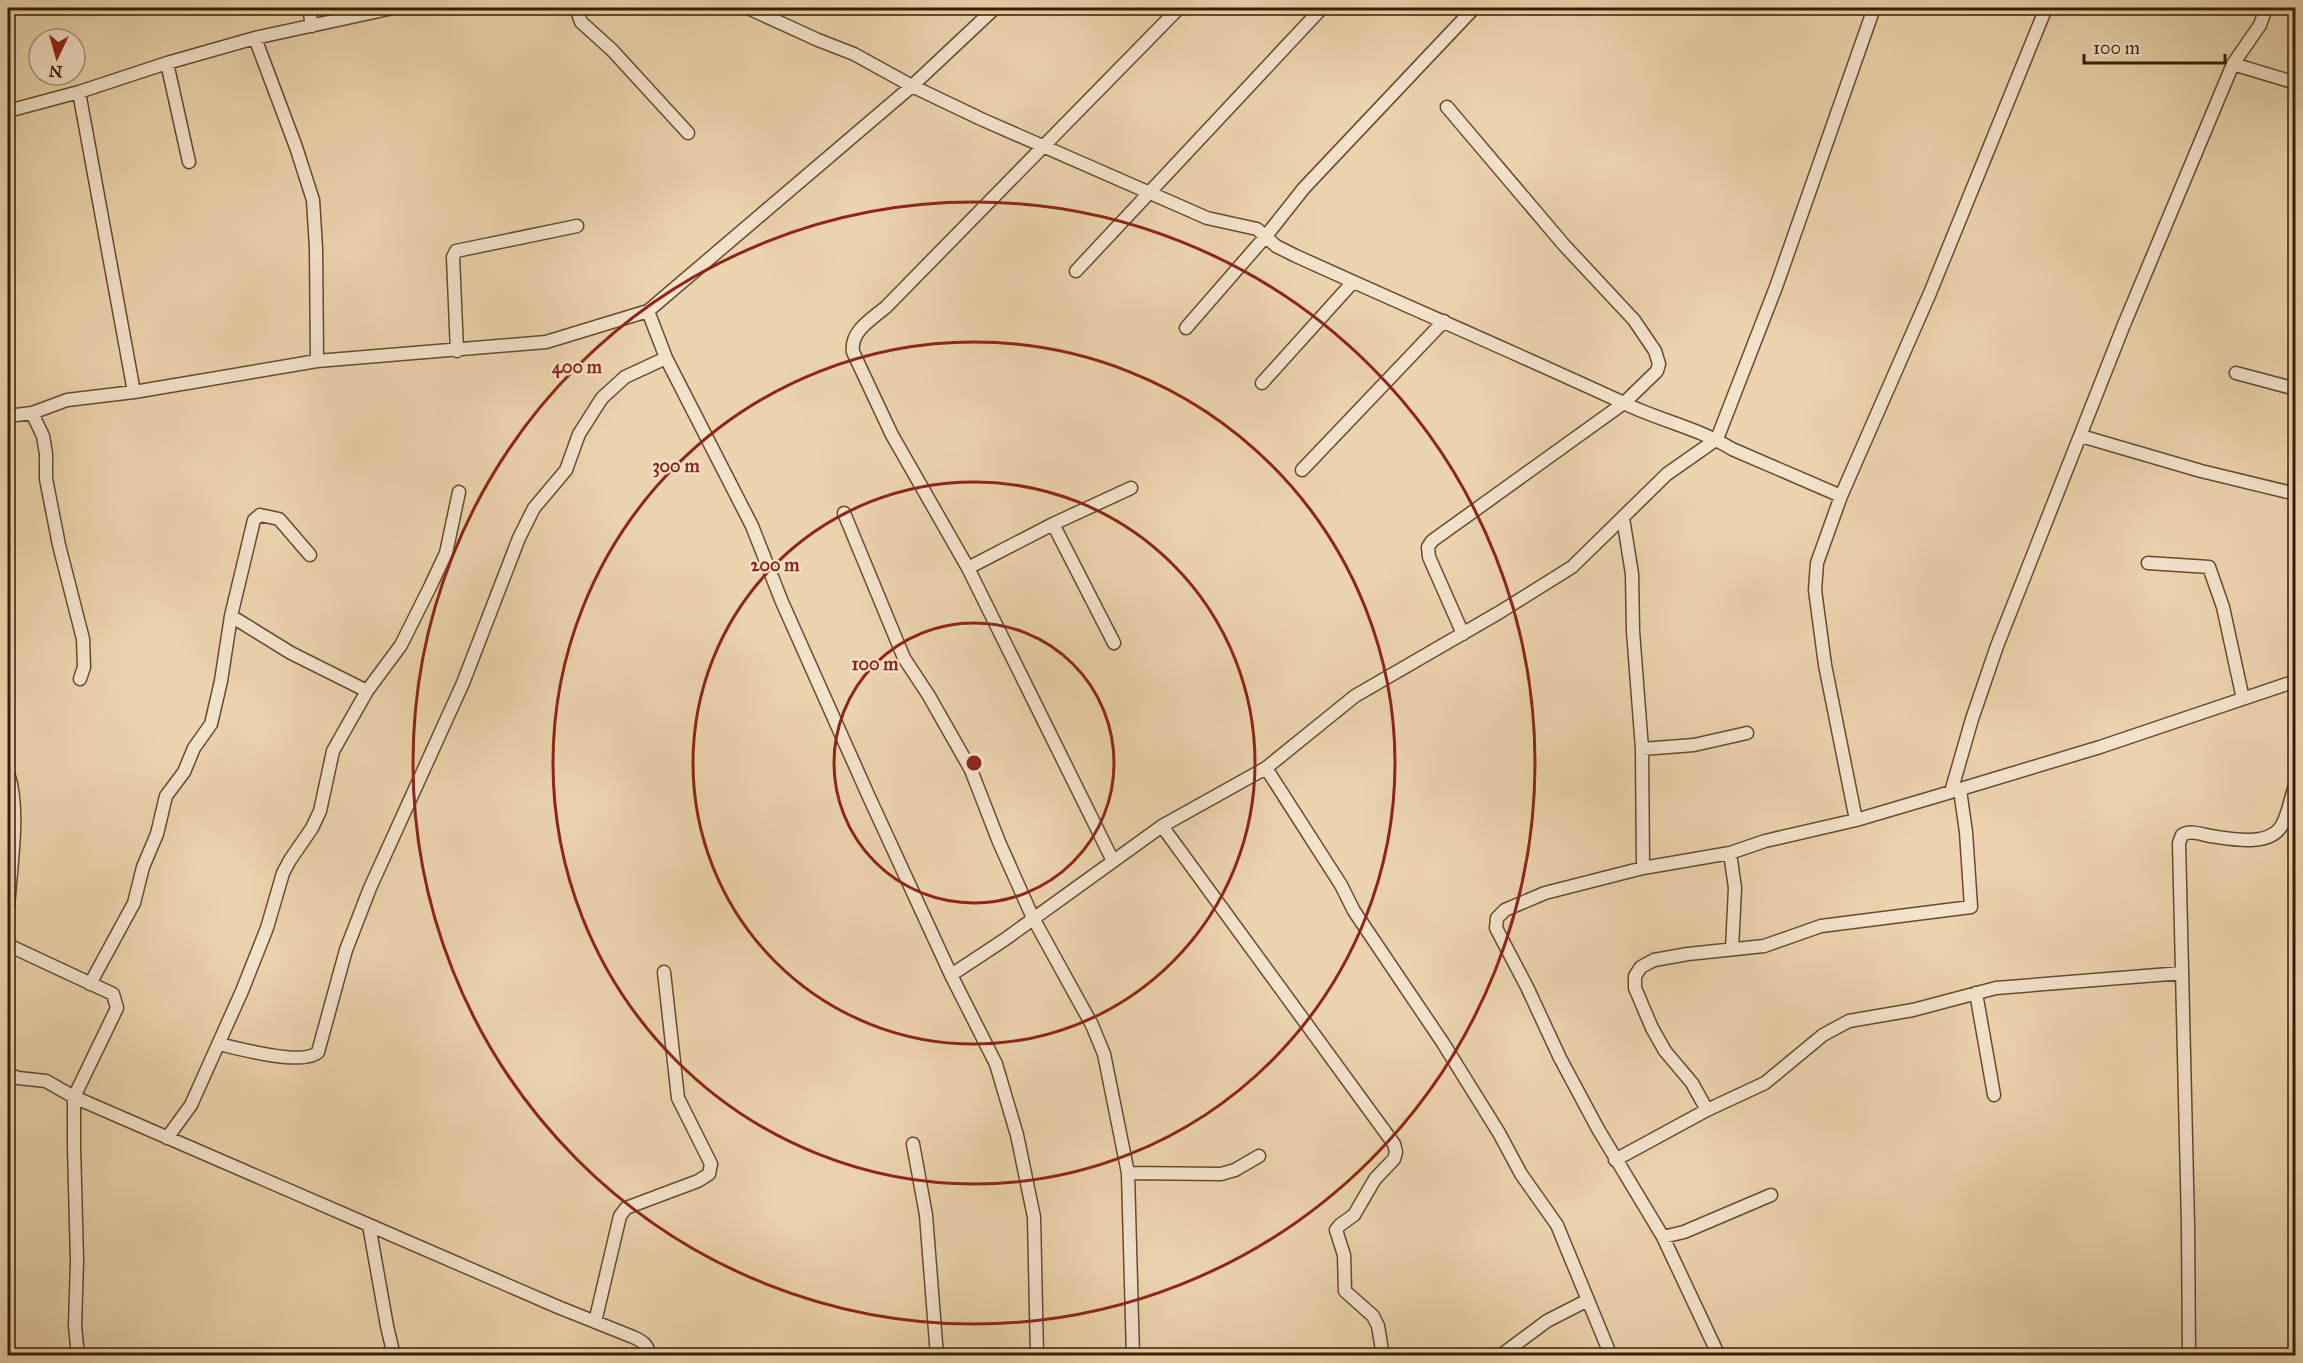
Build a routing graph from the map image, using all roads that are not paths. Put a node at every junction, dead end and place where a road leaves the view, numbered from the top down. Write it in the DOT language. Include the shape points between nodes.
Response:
graph roads {
  1 [pos="309,8"];
  2 [pos="393,8"];
  3 [pos="576,8"];
  4 [pos="748,8"];
  5 [pos="995,8"];
  6 [pos="1179,8"];
  7 [pos="1322,8"];
  8 [pos="1473,8"];
  9 [pos="1874,8"];
  10 [pos="2046,8"];
  11 [pos="2266,8"];
  12 [pos="312,26"];
  13 [pos="255,38"];
  14 [pos="167,63"];
  15 [pos="2233,64"];
  16 [pos="2295,83"];
  17 [pos="912,86"];
  18 [pos="79,92"];
  19 [pos="1447,108"];
  20 [pos="8,111"];
  21 [pos="688,133"];
  22 [pos="1042,145"];
  23 [pos="189,162"];
  24 [pos="1150,192"];
  25 [pos="577,226"];
  26 [pos="1266,236"];
  27 [pos="1076,271"];
  28 [pos="1353,282"];
  29 [pos="648,311"];
  30 [pos="1444,321"];
  31 [pos="1186,328"];
  32 [pos="457,351"];
  33 [pos="666,358"];
  34 [pos="317,361"];
  35 [pos="2236,373"];
  36 [pos="1262,383"];
  37 [pos="2295,389"];
  38 [pos="134,392"];
  39 [pos="1624,403"];
  40 [pos="32,413"];
  41 [pos="8,416"];
  42 [pos="2081,436"];
  43 [pos="1716,439"];
  44 [pos="1302,470"];
  45 [pos="1131,488"];
  46 [pos="459,492"];
  47 [pos="2295,494"];
  48 [pos="1841,496"];
  49 [pos="844,513"];
  50 [pos="1623,518"];
  51 [pos="1053,524"];
  52 [pos="310,555"];
  53 [pos="2148,563"];
  54 [pos="968,568"];
  55 [pos="231,616"];
  56 [pos="1463,634"];
  57 [pos="1114,643"];
  58 [pos="80,679"];
  59 [pos="2295,681"];
  60 [pos="367,691"];
  61 [pos="2242,699"];
  62 [pos="1747,733"];
  63 [pos="1642,749"];
  64 [pos="1266,768"];
  65 [pos="8,773"];
  66 [pos="2295,783"];
  67 [pos="1956,791"];
  68 [pos="1857,820"];
  69 [pos="1162,826"];
  70 [pos="1730,853"];
  71 [pos="1113,861"];
  72 [pos="1643,868"];
  73 [pos="8,909"];
  74 [pos="1033,918"];
  75 [pos="8,945"];
  76 [pos="1732,949"];
  77 [pos="664,972"];
  78 [pos="2182,973"];
  79 [pos="951,975"];
  80 [pos="90,984"];
  81 [pos="1976,993"];
  82 [pos="219,1044"];
  83 [pos="8,1074"];
  84 [pos="1994,1095"];
  85 [pos="74,1098"];
  86 [pos="1707,1110"];
  87 [pos="167,1138"];
  88 [pos="913,1144"];
  89 [pos="1259,1156"];
  90 [pos="1615,1160"];
  91 [pos="1128,1173"];
  92 [pos="1771,1195"];
  93 [pos="369,1225"];
  94 [pos="1663,1237"];
  95 [pos="1588,1300"];
  96 [pos="595,1322"];
  97 [pos="78,1356"];
  98 [pos="394,1356"];
  99 [pos="649,1356"];
  100 [pos="937,1356"];
  101 [pos="1037,1356"];
  102 [pos="1133,1356"];
  103 [pos="1383,1356"];
  104 [pos="1500,1356"];
  105 [pos="1611,1356"];
  106 [pos="1719,1356"];
  107 [pos="2189,1356"];
  1 -- 12 [label="street"];
  2 -- 12 [label="street"];
  3 -- 21 [label="street" via="581,22"];
  4 -- 17 [label="street" via="854,54"];
  5 -- 17 [label="street"];
  6 -- 22 [label="street"];
  7 -- 24 [label="street"];
  8 -- 26 [label="street" via="1304,188"];
  9 -- 43 [label="street" via="1776,287"];
  10 -- 48 [label="street" via="1930,293"];
  11 -- 15 [label="street" via="2260,25"];
  12 -- 13 [label="street"];
  13 -- 14 [label="street"];
  13 -- 34 [label="street" via="313,200"];
  14 -- 18 [label="street"];
  14 -- 23 [label="street"];
  15 -- 16 [label="street"];
  15 -- 42 [label="street"];
  17 -- 22 [label="street"];
  17 -- 29 [label="street"];
  18 -- 20 [label="street"];
  18 -- 38 [label="street"];
  19 -- 39 [label="street" via="1634,320 1655,351 1657,371"];
  22 -- 24 [label="street"];
  22 -- 54 [label="street" via="886,307 858,331 852,345 892,435"];
  24 -- 26 [label="street" via="1207,218 1257,228"];
  24 -- 27 [label="street"];
  25 -- 32 [label="street" via="456,251 453,257"];
  26 -- 28 [label="street" via="1276,246"];
  26 -- 31 [label="street"];
  28 -- 30 [label="street"];
  28 -- 36 [label="street"];
  29 -- 32 [label="street" via="546,342"];
  29 -- 33 [label="street"];
  30 -- 39 [label="street"];
  30 -- 44 [label="street"];
  32 -- 34 [label="street"];
  33 -- 79 [label="street" via="752,526 782,602"];
  33 -- 82 [label="street" via="625,377 602,398 579,434 566,470 534,508 463,683 370,888 346,950 318,1052 305,1058"];
  34 -- 38 [label="street"];
  35 -- 37 [label="street"];
  38 -- 40 [label="street" via="67,400"];
  39 -- 43 [label="street"];
  39 -- 56 [label="street" via="1432,541 1429,557"];
  40 -- 41 [label="street"];
  40 -- 58 [label="street" via="43,436 46,479 59,545 83,639"];
  42 -- 47 [label="street"];
  42 -- 67 [label="street" via="1997,645 1972,719"];
  43 -- 48 [label="street"];
  43 -- 50 [label="street" via="1667,474"];
  45 -- 51 [label="street"];
  46 -- 60 [label="street" via="446,553 401,645"];
  48 -- 68 [label="street" via="1817,563 1815,590 1824,665"];
  49 -- 74 [label="street" via="904,658 971,770"];
  50 -- 56 [label="street" via="1572,567"];
  50 -- 63 [label="street" via="1632,574"];
  51 -- 54 [label="street"];
  51 -- 57 [label="street"];
  52 -- 55 [label="street" via="279,519 260,515 254,520"];
  53 -- 61 [label="street" via="2210,567 2223,607"];
  54 -- 71 [label="street"];
  55 -- 60 [label="street" via="291,653"];
  55 -- 80 [label="street" via="211,724 166,796 134,903"];
  56 -- 64 [label="street" via="1355,696"];
  59 -- 61 [label="street"];
  60 -- 82 [label="street" via="333,751 320,811 283,873 267,928"];
  61 -- 67 [label="street"];
  62 -- 63 [label="street" via="1694,745"];
  63 -- 72 [label="street"];
  64 -- 69 [label="street"];
  64 -- 95 [label="street" via="1557,1225"];
  65 -- 73 [label="street" via="14,817"];
  66 -- 78 [label="street" via="2283,824 2276,834 2265,839 2190,832 2180,838"];
  67 -- 68 [label="street"];
  67 -- 76 [label="street" via="1966,832 1971,907 1821,926 1764,946"];
  68 -- 70 [label="street"];
  69 -- 71 [label="street"];
  69 -- 103 [label="street" via="1394,1144 1394,1160 1375,1179 1354,1215 1336,1230 1344,1255 1345,1291 1373,1316"];
  70 -- 72 [label="street"];
  70 -- 76 [label="street" via="1734,888"];
  71 -- 74 [label="street"];
  72 -- 90 [label="street" via="1545,893 1504,910 1497,918 1496,928"];
  74 -- 79 [label="street"];
  74 -- 91 [label="street" via="1104,1054"];
  75 -- 80 [label="street"];
  76 -- 86 [label="street" via="1654,960 1641,967 1635,976 1635,988 1658,1040 1692,1083"];
  77 -- 96 [label="street" via="678,1098 711,1164 709,1174 626,1208 620,1216"];
  78 -- 81 [label="street" via="1996,988"];
  78 -- 107 [label="street"];
  79 -- 101 [label="street" via="996,1064 1017,1135 1034,1216"];
  80 -- 85 [label="street" via="112,994 117,1008"];
  81 -- 84 [label="street"];
  81 -- 86 [label="street" via="1848,1021 1823,1035 1765,1083"];
  82 -- 87 [label="street" via="191,1105"];
  83 -- 85 [label="street" via="46,1081"];
  85 -- 87 [label="street"];
  85 -- 97 [label="street"];
  86 -- 90 [label="street"];
  87 -- 93 [label="street"];
  88 -- 100 [label="street" via="926,1215"];
  89 -- 91 [label="street" via="1221,1174"];
  90 -- 94 [label="street"];
  91 -- 102 [label="street"];
  92 -- 94 [label="street"];
  93 -- 96 [label="street"];
  93 -- 98 [label="street"];
  94 -- 106 [label="street"];
  95 -- 104 [label="street" via="1547,1321"];
  95 -- 105 [label="street"];
  96 -- 99 [label="street" via="643,1342"];
}
